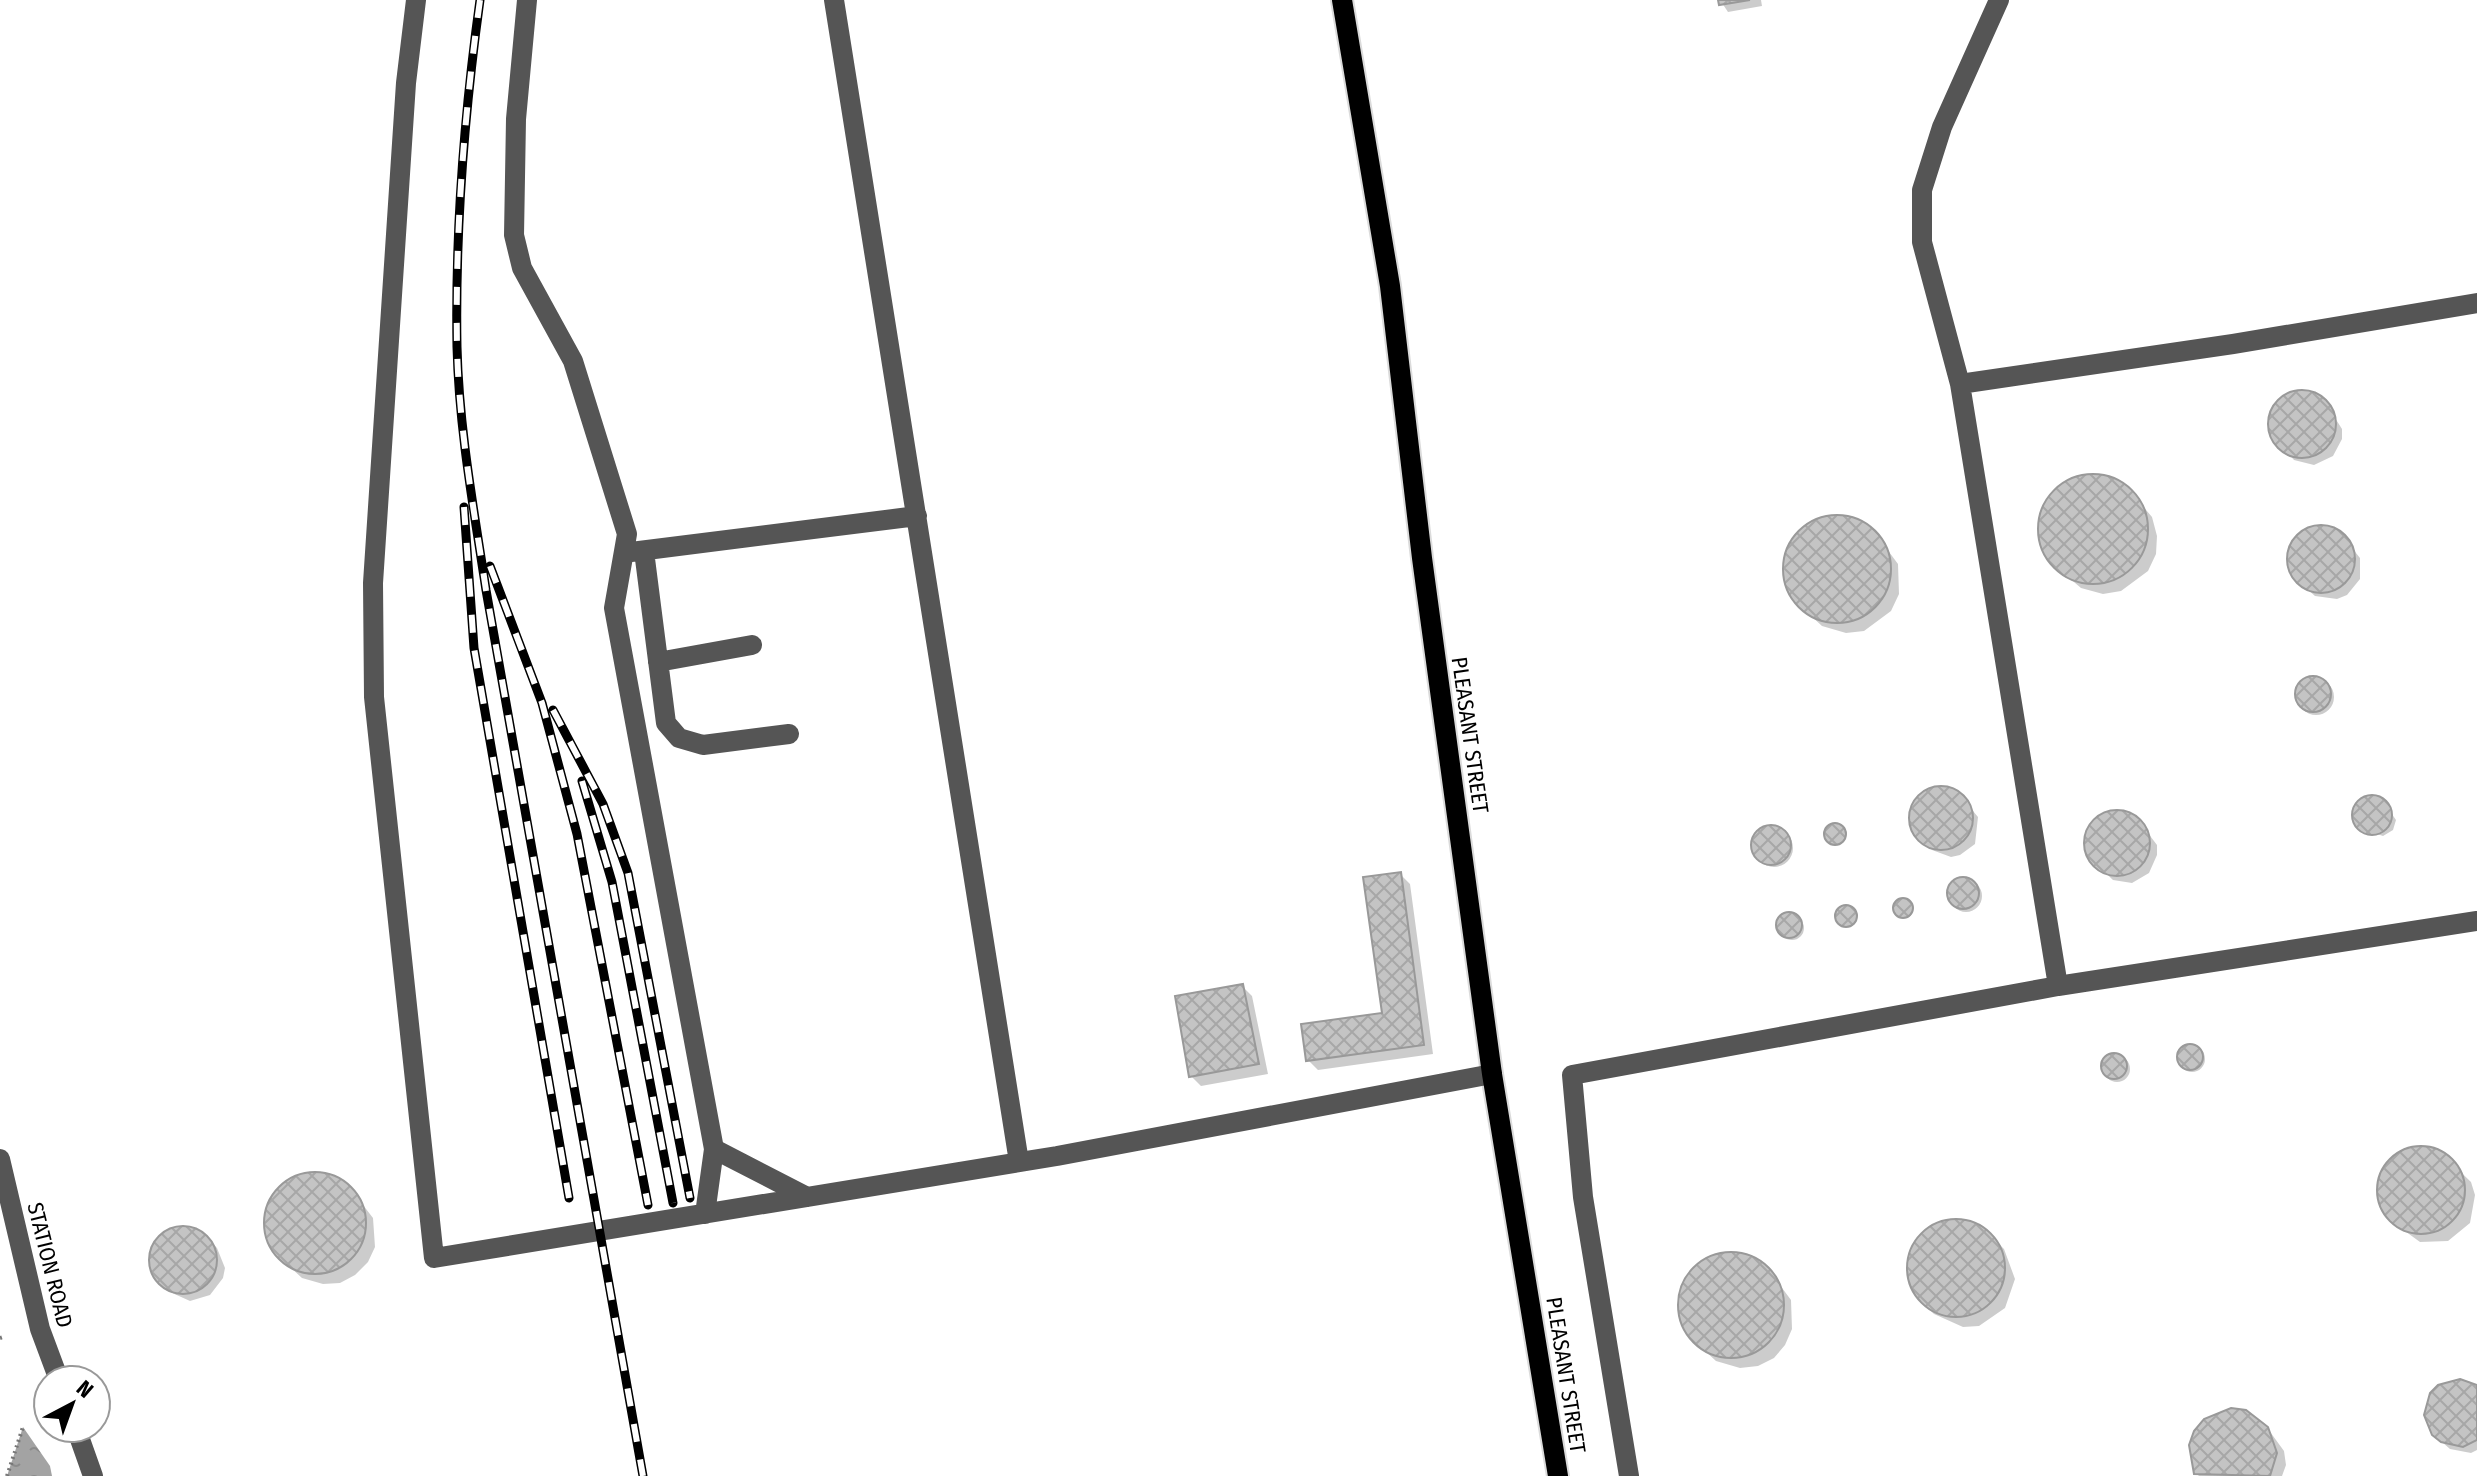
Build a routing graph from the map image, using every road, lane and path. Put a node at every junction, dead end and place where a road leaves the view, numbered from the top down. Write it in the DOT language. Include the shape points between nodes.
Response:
graph roads {
  1 [pos="416,0"];
  2 [pos="527,0"];
  3 [pos="834,0"];
  4 [pos="1342,0"];
  5 [pos="1999,0"];
  6 [pos="2477,303"];
  7 [pos="1960,384"];
  8 [pos="917,516"];
  9 [pos="634,552"];
  10 [pos="752,645"];
  11 [pos="658,662"];
  12 [pos="789,734"];
  13 [pos="2477,921"];
  14 [pos="2058,986"];
  15 [pos="1492,1074"];
  16 [pos="714,1149"];
  17 [pos="0,1159"];
  18 [pos="1019,1162"];
  19 [pos="807,1197"];
  20 [pos="705,1214"];
  21 [pos="53,1364"];
  22 [pos="23,1427"];
  23 [pos="82,1444"];
  24 [pos="7,1476"];
  25 [pos="93,1476"];
  26 [pos="1558,1476"];
  27 [pos="1629,1476"];
  1 -- 20 [label="lane" via="373,583 374,697 434,1258"];
  2 -- 9 [label="lane" via="516,119 514,235 522,268 573,361"];
  3 -- 8 [label="lane"];
  4 -- 15 [label="main road, PLEASANT STREET" via="1390,286"];
  5 -- 7 [label="lane" via="1942,127 1922,190 1922,242"];
  6 -- 7 [label="lane"];
  7 -- 14 [label="lane"];
  8 -- 9 [label="lane"];
  8 -- 18 [label="lane"];
  9 -- 11 [label="lane"];
  9 -- 16 [label="lane" via="614,608"];
  10 -- 11 [label="lane"];
  11 -- 12 [label="lane" via="666,723 679,738 703,745"];
  13 -- 14 [label="lane"];
  14 -- 27 [label="lane" via="1572,1075 1583,1197"];
  15 -- 18 [label="lane"];
  15 -- 26 [label="main road, PLEASANT STREET"];
  16 -- 19 [label="lane"];
  16 -- 20 [label="lane"];
  17 -- 21 [label="lane, STATION ROAD"];
  18 -- 19 [label="lane"];
  19 -- 20 [label="lane"];
  22 -- 24 [label="path"];
  23 -- 25 [label="lane"];
}
